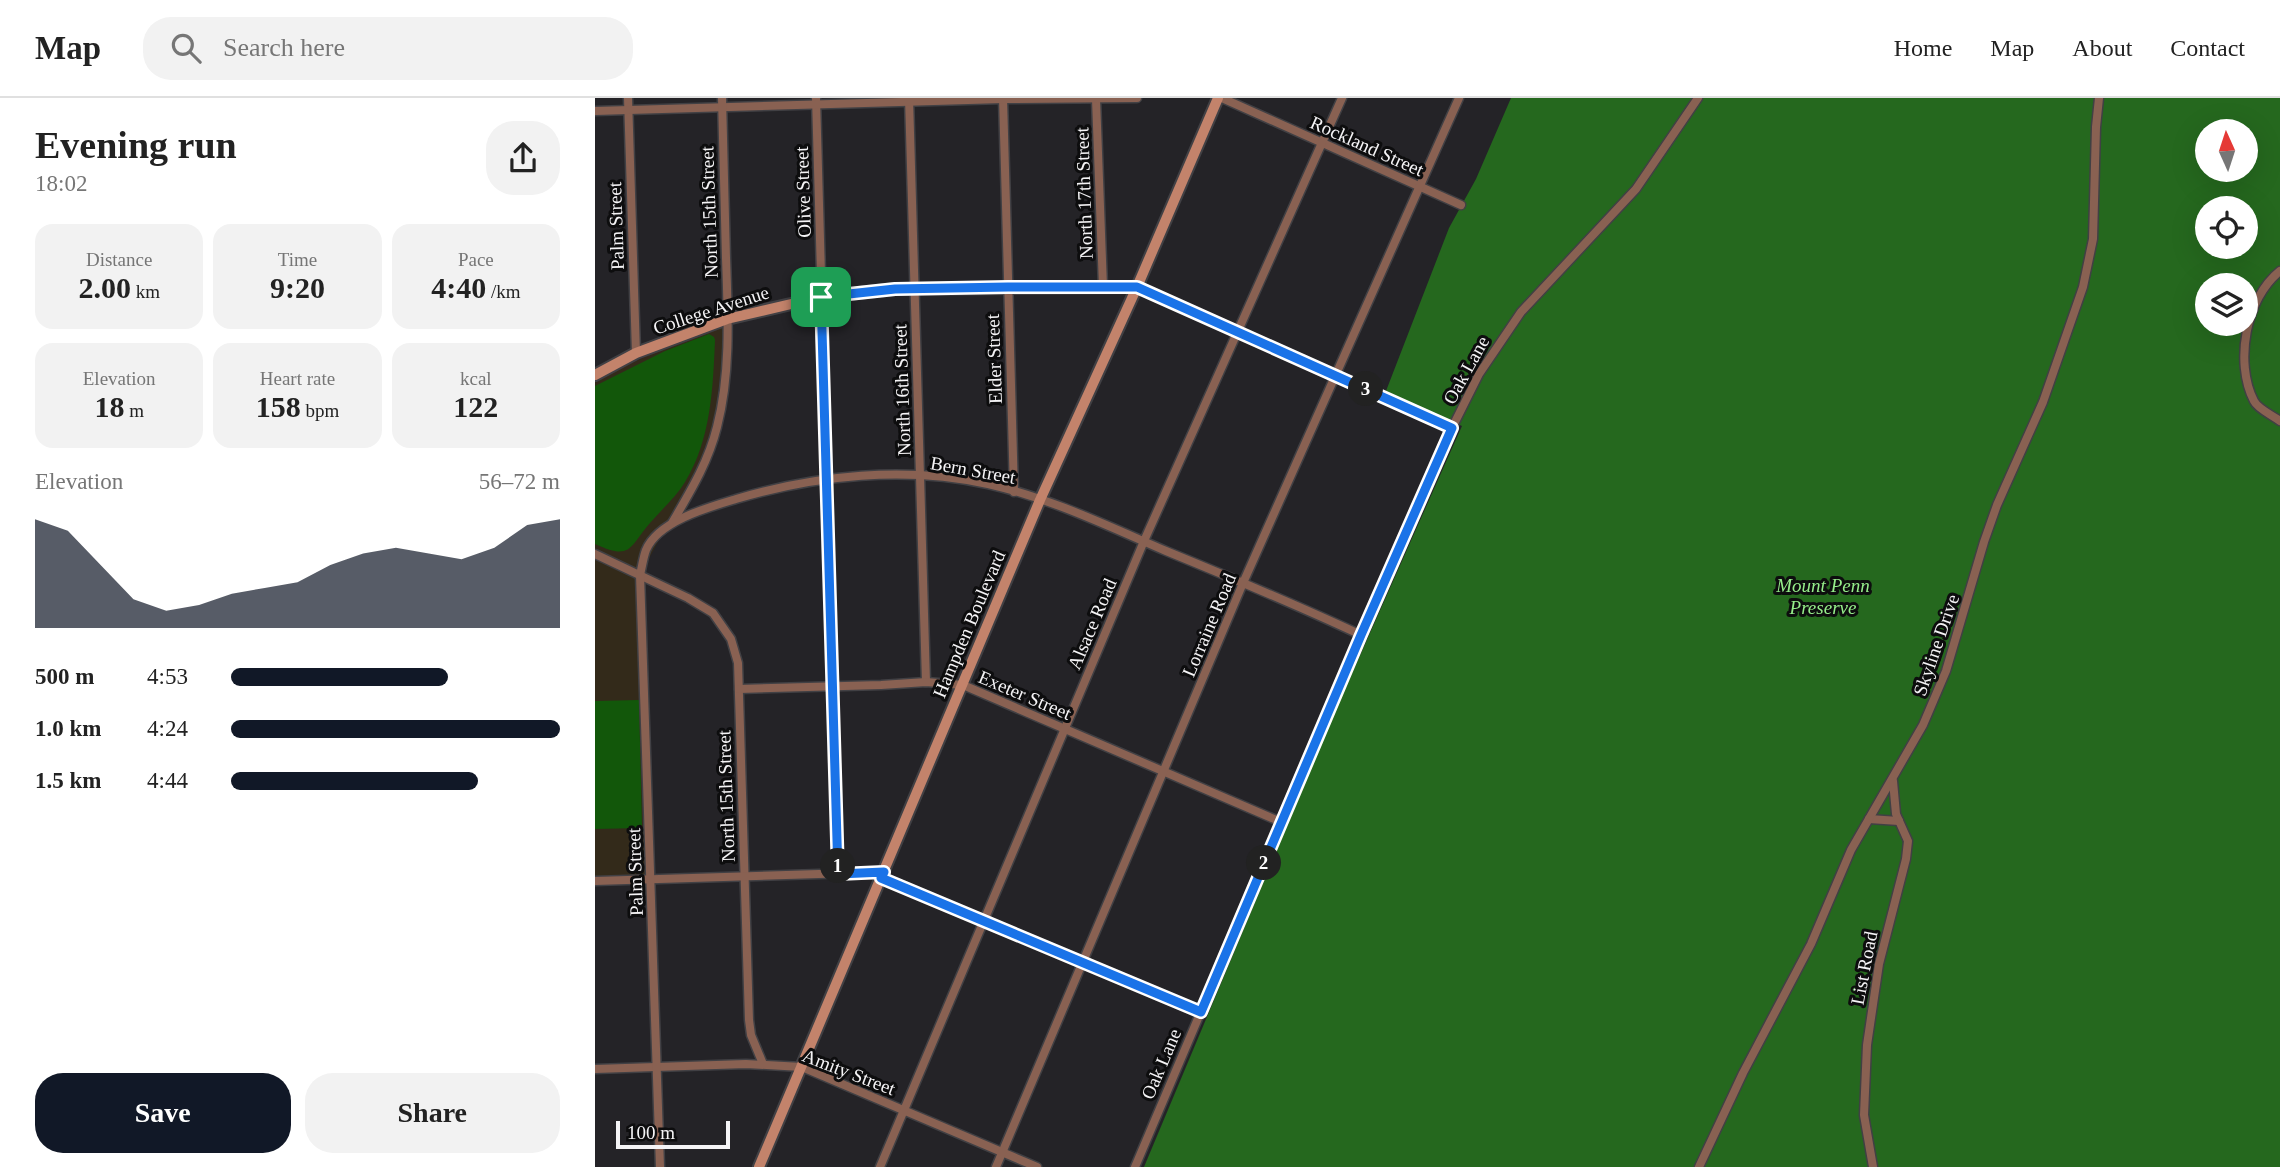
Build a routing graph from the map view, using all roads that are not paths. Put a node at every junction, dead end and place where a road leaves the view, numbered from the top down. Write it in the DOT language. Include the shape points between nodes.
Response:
graph roads {
  1 [pos="628,98"];
  2 [pos="1137,98"];
  3 [pos="1220,98"];
  4 [pos="1342,98"];
  5 [pos="1459,98"];
  6 [pos="1698,98"];
  7 [pos="2099,98"];
  8 [pos="1003,99"];
  9 [pos="1096,99"];
  10 [pos="909,100"];
  11 [pos="816,101"];
  12 [pos="722,102"];
  13 [pos="628,110"];
  14 [pos="595,111"];
  15 [pos="1322,143"];
  16 [pos="1420,187"];
  17 [pos="1461,205"];
  18 [pos="2280,271"];
  19 [pos="1008,287"];
  20 [pos="1103,287"];
  21 [pos="1137,287"];
  22 [pos="914,290"];
  23 [pos="821,297"];
  24 [pos="727,319"];
  25 [pos="1238,332"];
  26 [pos="636,353"];
  27 [pos="595,375"];
  28 [pos="1336,376"];
  29 [pos="2280,421"];
  30 [pos="1452,428"];
  31 [pos="920,476"];
  32 [pos="827,479"];
  33 [pos="1014,492"];
  34 [pos="1040,500"];
  35 [pos="672,523"];
  36 [pos="1144,541"];
  37 [pos="595,554"];
  38 [pos="640,575"];
  39 [pos="1243,583"];
  40 [pos="1361,635"];
  41 [pos="926,682"];
  42 [pos="963,685"];
  43 [pos="833,686"];
  44 [pos="739,689"];
  45 [pos="1065,729"];
  46 [pos="1163,772"];
  47 [pos="1893,778"];
  48 [pos="1869,819"];
  49 [pos="1899,821"];
  50 [pos="1281,822"];
  51 [pos="838,874"];
  52 [pos="883,875"];
  53 [pos="744,877"];
  54 [pos="651,880"];
  55 [pos="595,881"];
  56 [pos="983,921"];
  57 [pos="1083,962"];
  58 [pos="1201,1012"];
  59 [pos="763,1064"];
  60 [pos="657,1067"];
  61 [pos="802,1067"];
  62 [pos="595,1069"];
  63 [pos="904,1111"];
  64 [pos="1002,1152"];
  65 [pos="660,1167"];
  66 [pos="759,1167"];
  67 [pos="880,1167"];
  68 [pos="996,1167"];
  69 [pos="1037,1167"];
  70 [pos="1135,1167"];
  71 [pos="1699,1167"];
  72 [pos="1873,1167"];
  1 -- 13 [label="street, Palm Street"];
  2 -- 9 [label="street"];
  3 -- 15 [label="street, Rockland Street"];
  3 -- 21 [label="main road, Hampden Boulevard"];
  4 -- 15 [label="street, Alsace Road"];
  5 -- 16 [label="street, Lorraine Road"];
  6 -- 30 [label="street, Oak Lane" via="1636,190 1509,328"];
  7 -- 47 [label="street, Skyline Drive" via="2093,239 2083,287 2043,402 1997,505 1946,671"];
  8 -- 9 [label="street"];
  8 -- 10 [label="street"];
  8 -- 19 [label="street, Elder Street"];
  9 -- 20 [label="street, North 17th Street"];
  10 -- 11 [label="street"];
  10 -- 22 [label="street, North 16th Street"];
  11 -- 12 [label="street"];
  11 -- 23 [label="street, Olive Street"];
  12 -- 13 [label="street"];
  12 -- 24 [label="street, North 15th Street"];
  13 -- 14 [label="street"];
  13 -- 26 [label="street, Palm Street"];
  15 -- 16 [label="street, Rockland Street"];
  15 -- 25 [label="street, Alsace Road"];
  16 -- 17 [label="street, Rockland Street"];
  16 -- 28 [label="street, Lorraine Road"];
  18 -- 29 [label="street" via="2268,280 2249,315 2245,344 2255,404"];
  19 -- 20 [label="main road, College Avenue"];
  19 -- 22 [label="main road, College Avenue"];
  19 -- 33 [label="street, Elder Street"];
  20 -- 21 [label="main road, College Avenue"];
  21 -- 25 [label="street"];
  21 -- 34 [label="main road, Hampden Boulevard"];
  22 -- 23 [label="main road, College Avenue"];
  22 -- 31 [label="street, North 16th Street"];
  23 -- 24 [label="main road, College Avenue"];
  23 -- 32 [label="street, Olive Street"];
  24 -- 26 [label="main road, College Avenue"];
  24 -- 35 [label="street, North 15th Street" via="725,385 717,427 697,482"];
  25 -- 28 [label="street"];
  25 -- 36 [label="street, Alsace Road"];
  26 -- 27 [label="main road, College Avenue"];
  28 -- 30 [label="street"];
  28 -- 39 [label="street, Lorraine Road"];
  30 -- 40 [label="street, Oak Lane"];
  31 -- 32 [label="street, Bern Street"];
  31 -- 33 [label="street, Bern Street" via="988,484"];
  31 -- 41 [label="street, North 16th Street"];
  32 -- 35 [label="street, Bern Street" via="752,494"];
  32 -- 43 [label="street, Olive Street"];
  33 -- 34 [label="street, Bern Street"];
  34 -- 36 [label="street, Bern Street"];
  34 -- 42 [label="main road, Hampden Boulevard"];
  35 -- 38 [label="street, Bern Street" via="658,532 647,548"];
  36 -- 39 [label="street, Bern Street"];
  36 -- 45 [label="street, Alsace Road"];
  37 -- 38 [label="street"];
  38 -- 44 [label="street, North 15th Street" via="713,613 735,649"];
  38 -- 54 [label="street, Palm Street"];
  39 -- 40 [label="street, Bern Street"];
  39 -- 46 [label="street, Lorraine Road"];
  40 -- 50 [label="street, Oak Lane"];
  41 -- 42 [label="street, Exeter Street"];
  41 -- 43 [label="street, Exeter Street"];
  42 -- 45 [label="street, Exeter Street"];
  42 -- 52 [label="main road, Hampden Boulevard"];
  43 -- 44 [label="street, Exeter Street"];
  43 -- 51 [label="street, Olive Street"];
  44 -- 53 [label="street, North 15th Street"];
  45 -- 46 [label="street, Exeter Street"];
  45 -- 56 [label="street, Alsace Road"];
  46 -- 50 [label="street, Exeter Street"];
  46 -- 57 [label="street, Lorraine Road"];
  47 -- 48 [label="street, Skyline Drive"];
  47 -- 49 [label="street, List Road"];
  48 -- 49 [label="street"];
  48 -- 71 [label="street, Skyline Drive"];
  49 -- 72 [label="street, List Road" via="1907,850 1879,964 1865,1063 1864,1115"];
  50 -- 58 [label="street, Oak Lane"];
  51 -- 52 [label="street"];
  51 -- 53 [label="street"];
  52 -- 56 [label="street"];
  52 -- 61 [label="main road, Hampden Boulevard"];
  53 -- 54 [label="street"];
  53 -- 59 [label="street, North 15th Street" via="749,1020"];
  54 -- 55 [label="street"];
  54 -- 60 [label="street, Palm Street"];
  56 -- 57 [label="street"];
  56 -- 63 [label="street, Alsace Road"];
  57 -- 58 [label="street"];
  57 -- 64 [label="street, Lorraine Road"];
  58 -- 70 [label="street, Oak Lane"];
  59 -- 60 [label="street, Amity Street"];
  59 -- 61 [label="street, Amity Street"];
  60 -- 62 [label="street, Amity Street"];
  60 -- 65 [label="street, Palm Street"];
  61 -- 63 [label="street, Amity Street"];
  61 -- 66 [label="main road, Hampden Boulevard"];
  63 -- 64 [label="street, Amity Street"];
  63 -- 67 [label="street, Alsace Road"];
  64 -- 68 [label="street, Lorraine Road"];
  64 -- 69 [label="street, Amity Street"];
}
